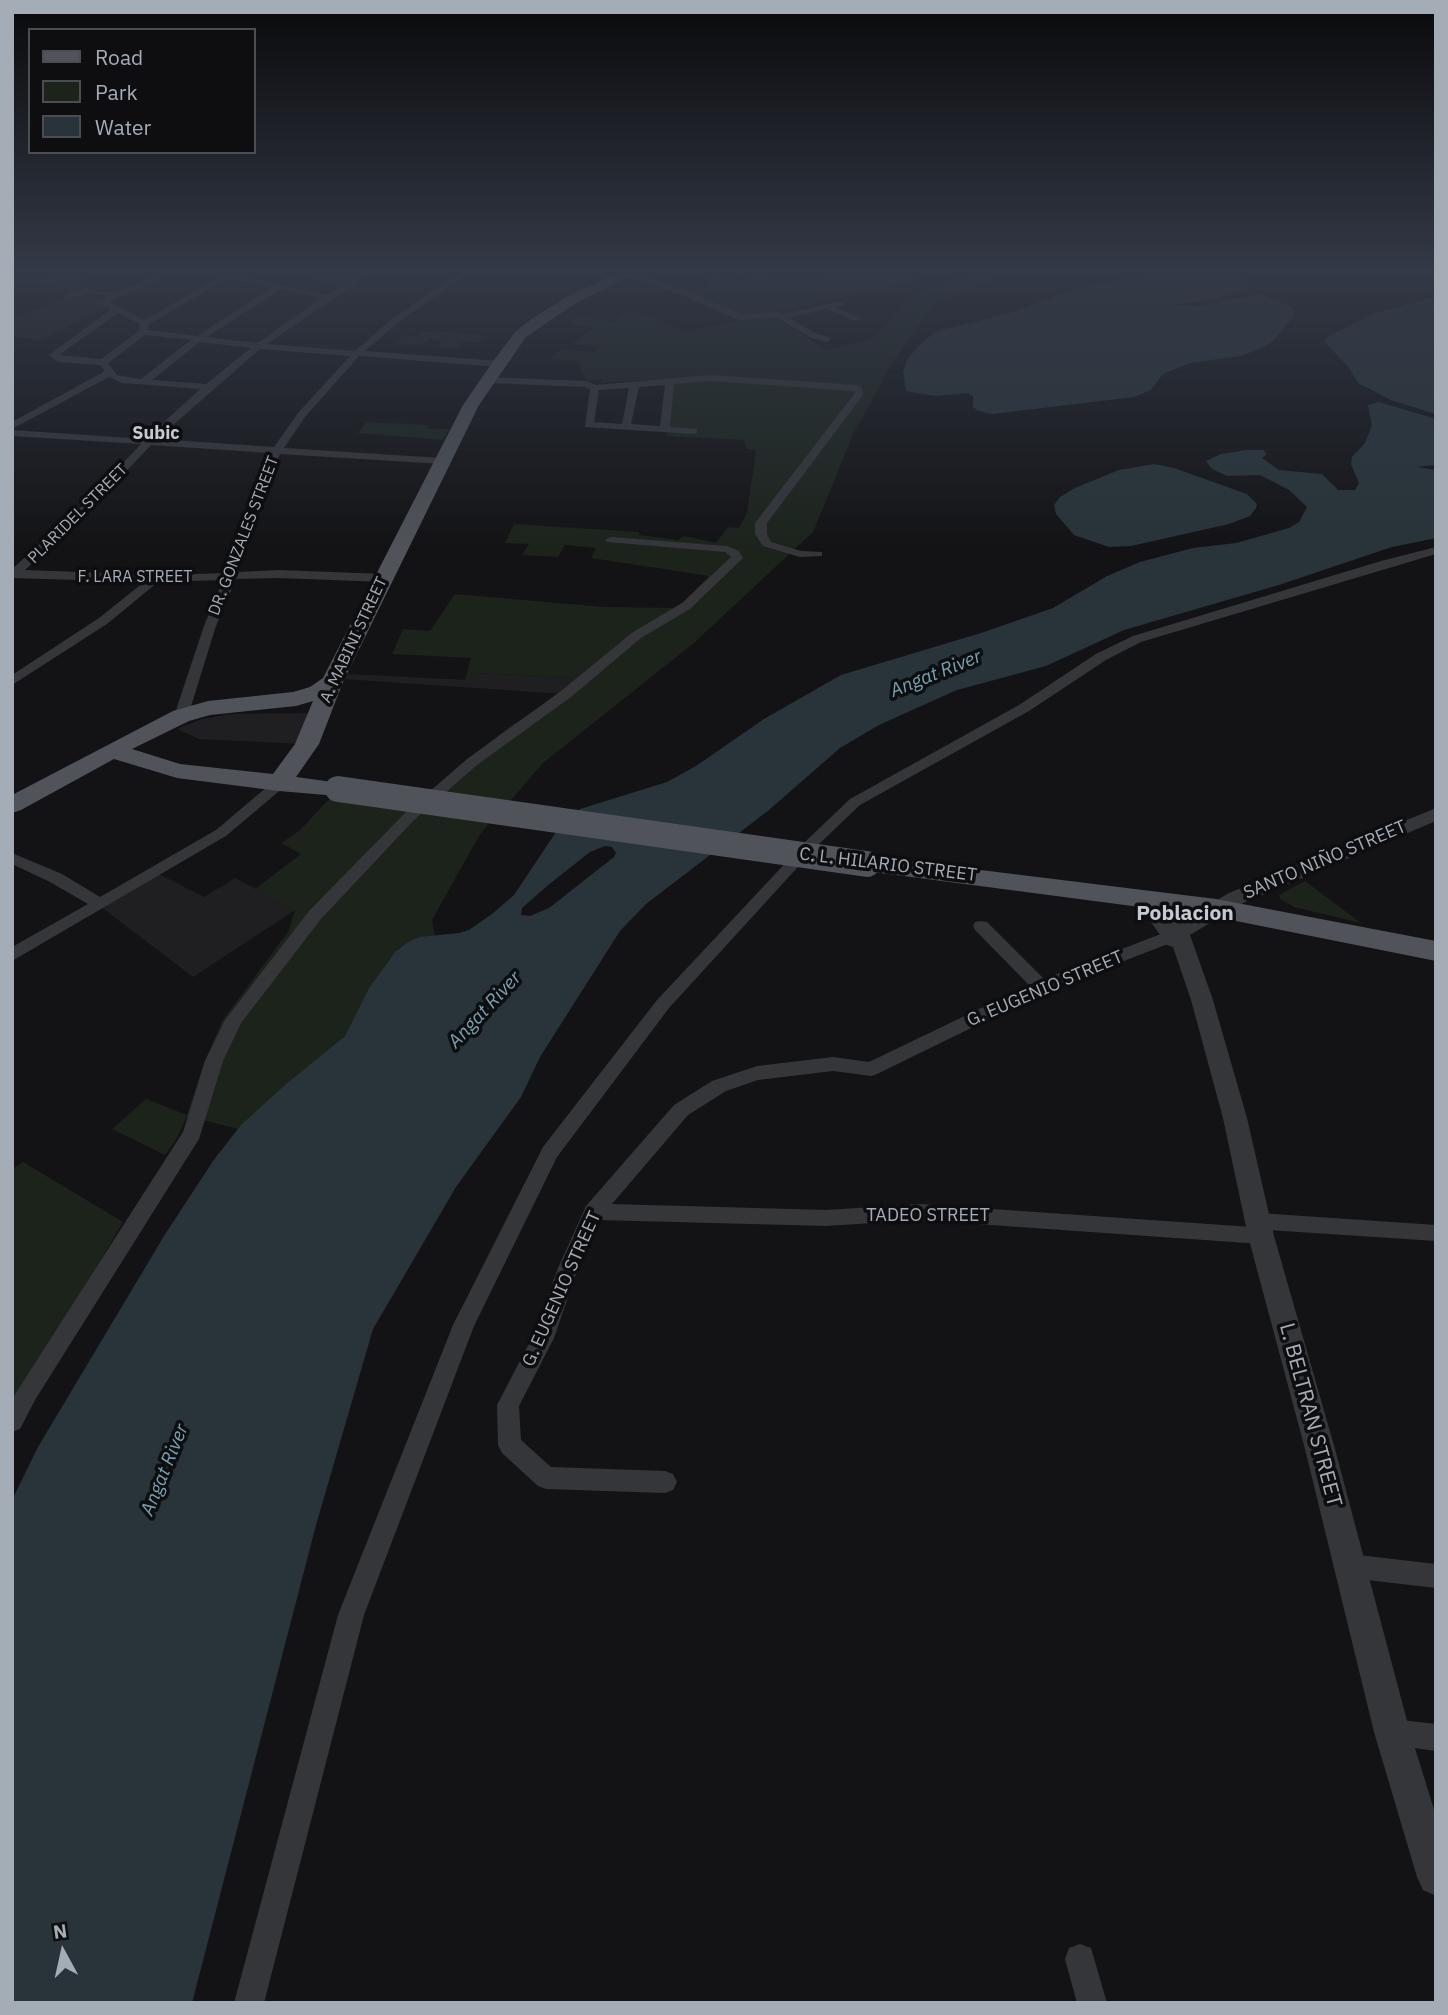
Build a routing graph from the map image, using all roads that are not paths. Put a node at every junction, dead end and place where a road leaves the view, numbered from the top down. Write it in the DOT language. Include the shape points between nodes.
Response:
graph roads {
  1 [pos="105,364"];
  2 [pos="166,364"];
  3 [pos="236,364"];
  4 [pos="346,364"];
  5 [pos="433,364"];
  6 [pos="500,364"];
  7 [pos="111,372"];
  8 [pos="494,372"];
  9 [pos="670,381"];
  10 [pos="143,382"];
  11 [pos="635,383"];
  12 [pos="208,387"];
  13 [pos="595,388"];
  14 [pos="12,426"];
  15 [pos="626,427"];
  16 [pos="665,429"];
  17 [pos="693,430"];
  18 [pos="12,433"];
  19 [pos="147,443"];
  20 [pos="277,450"];
  21 [pos="442,461"];
  22 [pos="611,540"];
  23 [pos="1436,550"];
  24 [pos="818,554"];
  25 [pos="13,574"];
  26 [pos="231,576"];
  27 [pos="384,578"];
  28 [pos="155,579"];
  29 [pos="12,681"];
  30 [pos="332,682"];
  31 [pos="181,716"];
  32 [pos="113,751"];
  33 [pos="279,784"];
  34 [pos="12,805"];
  35 [pos="1436,814"];
  36 [pos="12,858"];
  37 [pos="1234,900"];
  38 [pos="1167,902"];
  39 [pos="100,904"];
  40 [pos="1285,921"];
  41 [pos="981,926"];
  42 [pos="1180,940"];
  43 [pos="1436,951"];
  44 [pos="12,956"];
  45 [pos="1041,987"];
  46 [pos="593,1212"];
  47 [pos="1260,1228"];
  48 [pos="1436,1233"];
  49 [pos="12,1422"];
  50 [pos="665,1482"];
  51 [pos="1350,1566"];
  52 [pos="1436,1576"];
  53 [pos="1392,1732"];
  54 [pos="1436,1738"];
  55 [pos="1436,1877"];
  56 [pos="1080,1959"];
  57 [pos="249,2003"];
  58 [pos="1092,2003"];
  1 -- 7 [label="street"];
  2 -- 10 [label="street"];
  3 -- 12 [label="street, PLARIDEL STREET"];
  4 -- 20 [label="street, DR. GONZALES STREET" via="317,394"];
  5 -- 8 [label="street"];
  6 -- 8 [label="main road, A. MABINI STREET"];
  7 -- 10 [label="street" via="118,379"];
  7 -- 14 [label="street"];
  8 -- 13 [label="street"];
  8 -- 21 [label="main road, A. MABINI STREET"];
  9 -- 11 [label="street"];
  9 -- 16 [label="street"];
  9 -- 24 [label="street" via="722,378 847,386 860,391 761,523 767,544"];
  10 -- 12 [label="street"];
  11 -- 13 [label="street"];
  11 -- 15 [label="street"];
  12 -- 19 [label="street, PLARIDEL STREET"];
  13 -- 15 [label="street" via="589,425"];
  15 -- 16 [label="street"];
  16 -- 17 [label="street"];
  18 -- 19 [label="street"];
  19 -- 20 [label="street"];
  19 -- 25 [label="street, PLARIDEL STREET" via="81,513"];
  20 -- 21 [label="street"];
  20 -- 26 [label="street, DR. GONZALES STREET"];
  21 -- 27 [label="main road, A. MABINI STREET"];
  22 -- 49 [label="street" via="727,549 737,558 686,606 637,635 566,694 472,761 409,817 315,915 234,1020 214,1061 192,1134"];
  23 -- 57 [label="street" via="1175,626 1101,657 1024,708 855,802 663,1004 550,1152 464,1325 351,1615"];
  25 -- 28 [label="street, F. LARA STREET"];
  26 -- 27 [label="street, F. LARA STREET"];
  26 -- 28 [label="street, F. LARA STREET"];
  26 -- 31 [label="street, DR. GONZALES STREET"];
  27 -- 30 [label="main road, A. MABINI STREET"];
  28 -- 29 [label="street" via="103,621"];
  30 -- 31 [label="main road" via="296,699 208,708"];
  30 -- 33 [label="main road, A. MABINI STREET" via="307,744"];
  31 -- 32 [label="main road"];
  32 -- 33 [label="main road, C. L. HILARIO STREET" via="177,771"];
  32 -- 34 [label="main road"];
  33 -- 38 [label="main road, C. L. HILARIO STREET, bridge"];
  33 -- 39 [label="street, A. MABINI STREET" via="221,833"];
  35 -- 37 [label="street, SANTO NIÑO STREET"];
  36 -- 39 [label="street"];
  37 -- 38 [label="main road, C. L. HILARIO STREET"];
  37 -- 40 [label="main road"];
  37 -- 40 [label="main road, C. L. HILARIO STREET"];
  37 -- 42 [label="street, G. EUGENIO STREET"];
  38 -- 42 [label="street, L. BELTRAN STREET"];
  39 -- 44 [label="street, A. MABINI STREET"];
  40 -- 43 [label="main road, C. L. HILARIO STREET"];
  41 -- 45 [label="street"];
  42 -- 45 [label="street, G. EUGENIO STREET"];
  42 -- 47 [label="street, L. BELTRAN STREET" via="1235,1118"];
  45 -- 46 [label="street, G. EUGENIO STREET" via="871,1069 833,1064 785,1068 719,1086 681,1110"];
  46 -- 47 [label="street, TADEO STREET" via="826,1218 920,1212 1158,1230"];
  46 -- 50 [label="street, G. EUGENIO STREET" via="543,1338 508,1405 510,1446 546,1478"];
  47 -- 48 [label="street, TADEO STREET"];
  47 -- 51 [label="street, L. BELTRAN STREET"];
  51 -- 52 [label="street"];
  51 -- 53 [label="street, L. BELTRAN STREET"];
  53 -- 54 [label="street"];
  53 -- 55 [label="street, L. BELTRAN STREET"];
  56 -- 58 [label="street"];
}
